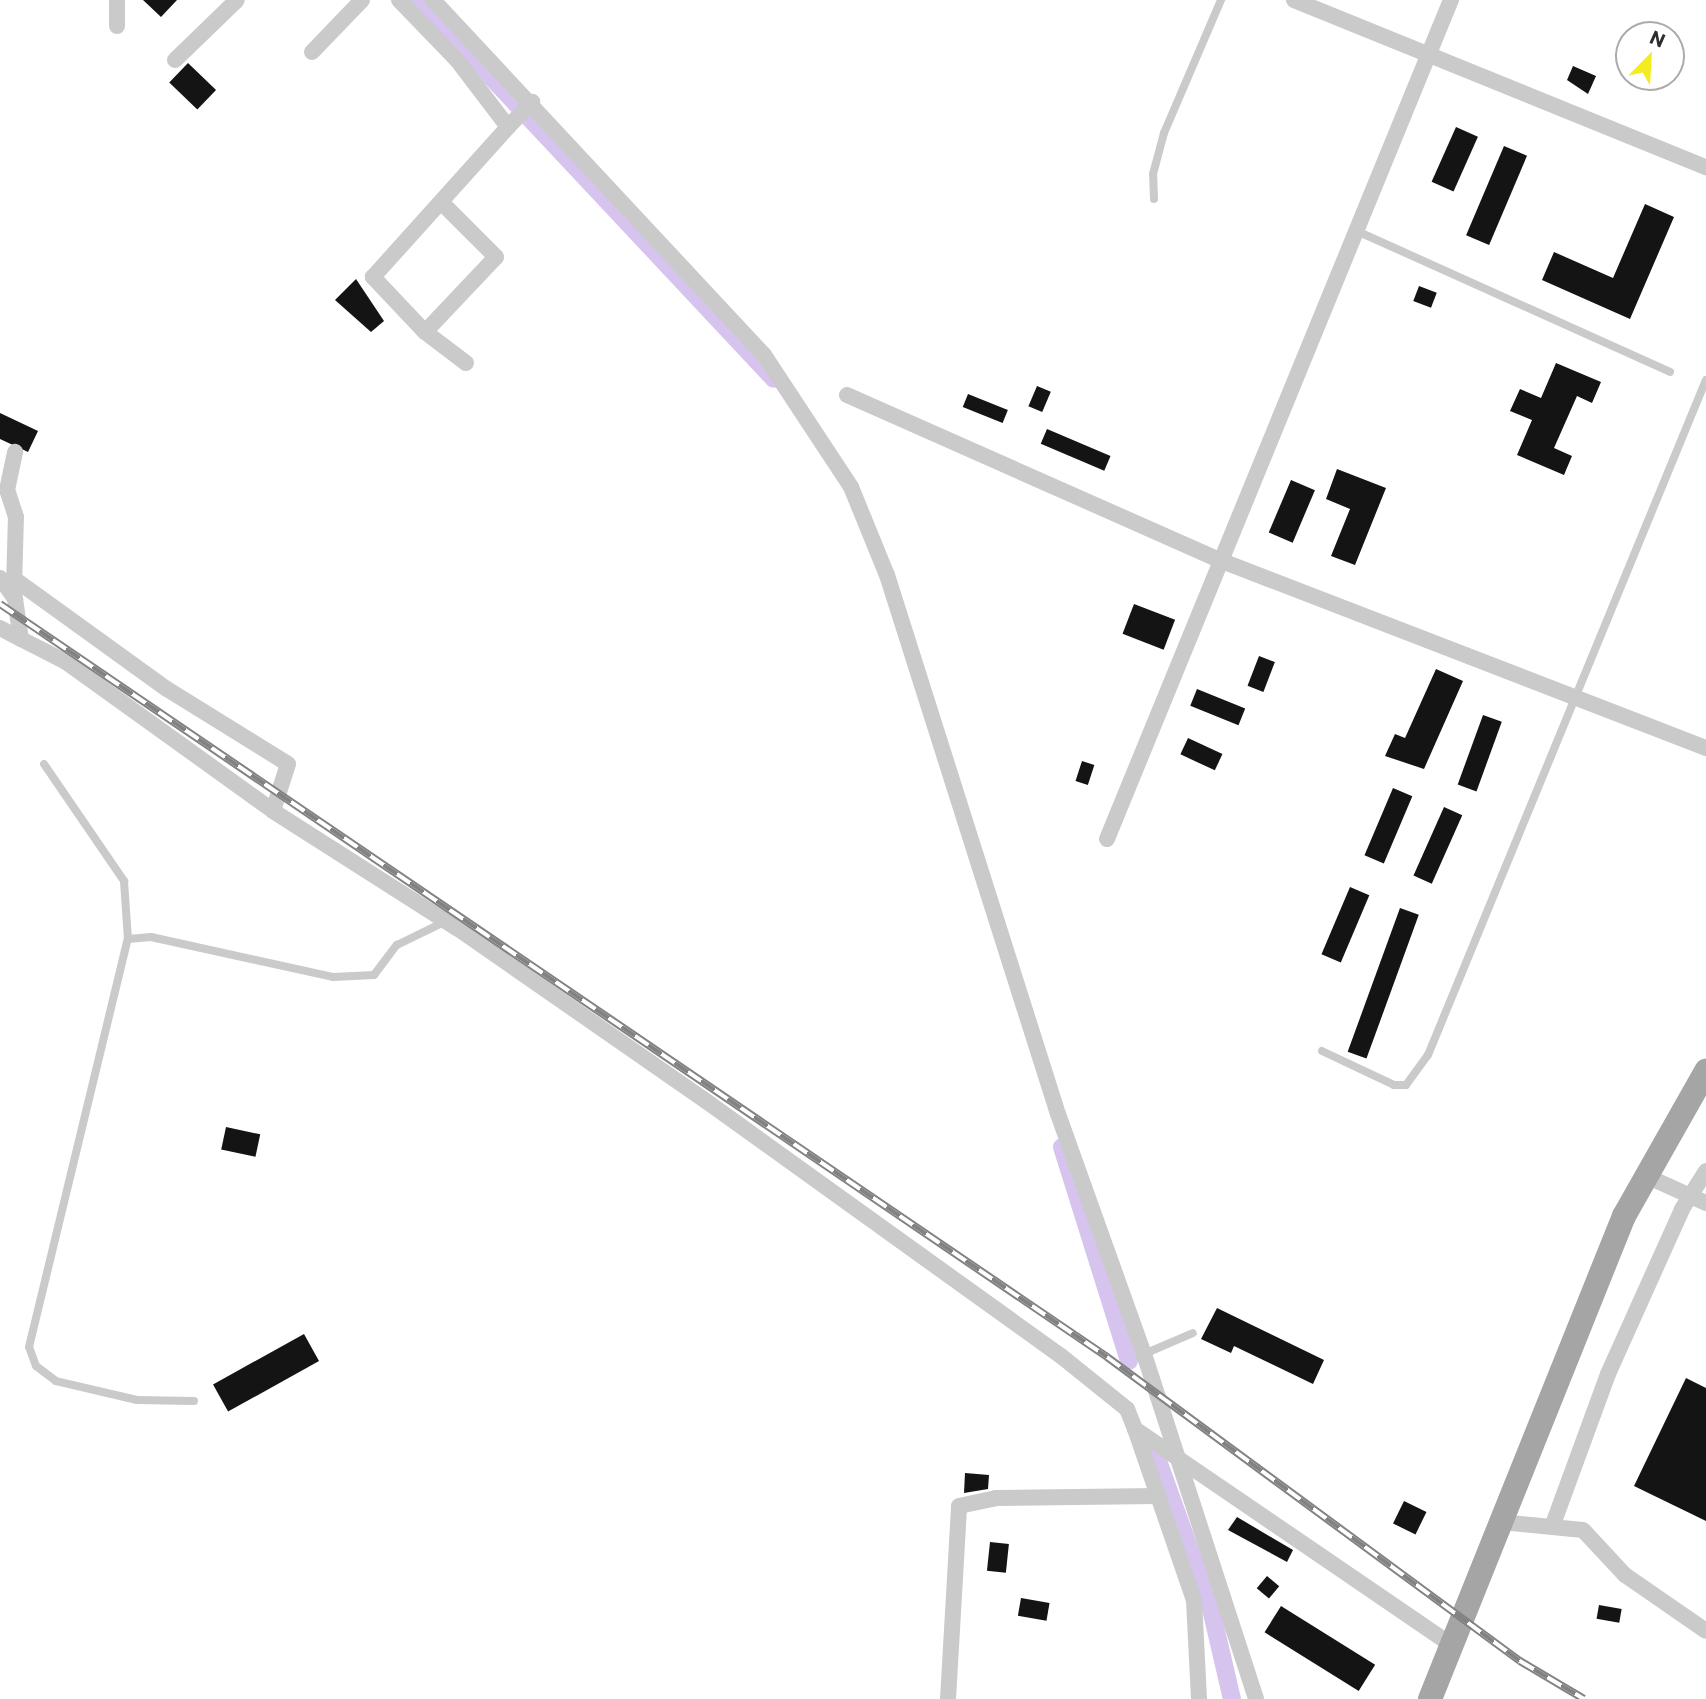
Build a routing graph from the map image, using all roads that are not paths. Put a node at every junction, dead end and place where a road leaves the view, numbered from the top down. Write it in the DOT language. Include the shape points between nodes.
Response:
graph roads {
  1 [pos="117,0"];
  2 [pos="237,0"];
  3 [pos="362,0"];
  4 [pos="400,0"];
  5 [pos="433,0"];
  6 [pos="1221,0"];
  7 [pos="1294,0"];
  8 [pos="1451,0"];
  9 [pos="117,26"];
  10 [pos="312,52"];
  11 [pos="1428,53"];
  12 [pos="175,60"];
  13 [pos="531,104"];
  14 [pos="513,122"];
  15 [pos="1706,167"];
  16 [pos="1154,200"];
  17 [pos="442,203"];
  18 [pos="1359,232"];
  19 [pos="425,332"];
  20 [pos="466,363"];
  21 [pos="1670,372"];
  22 [pos="1706,380"];
  23 [pos="847,396"];
  24 [pos="15,452"];
  25 [pos="1222,561"];
  26 [pos="6,578"];
  27 [pos="0,628"];
  28 [pos="21,639"];
  29 [pos="1577,695"];
  30 [pos="1706,748"];
  31 [pos="44,764"];
  32 [pos="273,811"];
  33 [pos="1107,839"];
  34 [pos="446,921"];
  35 [pos="128,939"];
  36 [pos="1322,1051"];
  37 [pos="1706,1070"];
  38 [pos="1706,1171"];
  39 [pos="1644,1175"];
  40 [pos="1690,1196"];
  41 [pos="1706,1203"];
  42 [pos="1193,1334"];
  43 [pos="1144,1354"];
  44 [pos="194,1401"];
  45 [pos="1135,1429"];
  46 [pos="1174,1451"];
  47 [pos="1158,1496"];
  48 [pos="1501,1522"];
  49 [pos="1552,1527"];
  50 [pos="1706,1631"];
  51 [pos="1454,1647"];
  52 [pos="948,1699"];
  53 [pos="1199,1699"];
  54 [pos="1256,1699"];
  55 [pos="1430,1699"];
  1 -- 9 [label="street"];
  2 -- 12 [label="street"];
  3 -- 10 [label="street"];
  4 -- 14 [label="street"];
  5 -- 13 [label="street"];
  6 -- 16 [label="lane" via="1164,133 1153,174"];
  7 -- 11 [label="street"];
  8 -- 11 [label="street"];
  11 -- 15 [label="street"];
  11 -- 18 [label="street"];
  13 -- 14 [label="street"];
  13 -- 43 [label="street" via="764,355 851,487 887,575 1058,1114"];
  14 -- 17 [label="street"];
  17 -- 19 [label="street" via="373,277"];
  17 -- 19 [label="street" via="503,261"];
  18 -- 21 [label="lane"];
  18 -- 25 [label="street"];
  19 -- 20 [label="street"];
  22 -- 29 [label="lane"];
  23 -- 25 [label="street"];
  24 -- 26 [label="street" via="7,490 16,517"];
  25 -- 29 [label="street"];
  25 -- 33 [label="street"];
  26 -- 28 [label="street" via="15,599"];
  26 -- 32 [label="street" via="167,689 288,764"];
  27 -- 28 [label="street"];
  28 -- 32 [label="street" via="66,662"];
  29 -- 30 [label="street"];
  29 -- 36 [label="lane" via="1416,1076 1394,1085"];
  31 -- 35 [label="lane" via="124,881"];
  32 -- 34 [label="street"];
  34 -- 35 [label="lane" via="397,945 374,975 346,977 276,968 151,937"];
  34 -- 45 [label="street" via="1061,1356 1127,1409"];
  35 -- 44 [label="lane" via="29,1347 36,1366 56,1381 137,1400"];
  37 -- 39 [label="main road"];
  38 -- 40 [label="street"];
  39 -- 40 [label="street"];
  39 -- 48 [label="main road"];
  40 -- 41 [label="street"];
  40 -- 49 [label="street" via="1608,1374"];
  42 -- 43 [label="lane"];
  43 -- 46 [label="street"];
  45 -- 46 [label="street"];
  45 -- 47 [label="street"];
  46 -- 51 [label="street"];
  46 -- 54 [label="street"];
  47 -- 52 [label="street" via="996,1498 959,1506"];
  47 -- 53 [label="street" via="1194,1600"];
  48 -- 49 [label="street"];
  48 -- 51 [label="main road"];
  49 -- 50 [label="street" via="1594,1538 1625,1576"];
  51 -- 55 [label="main road"];
}
